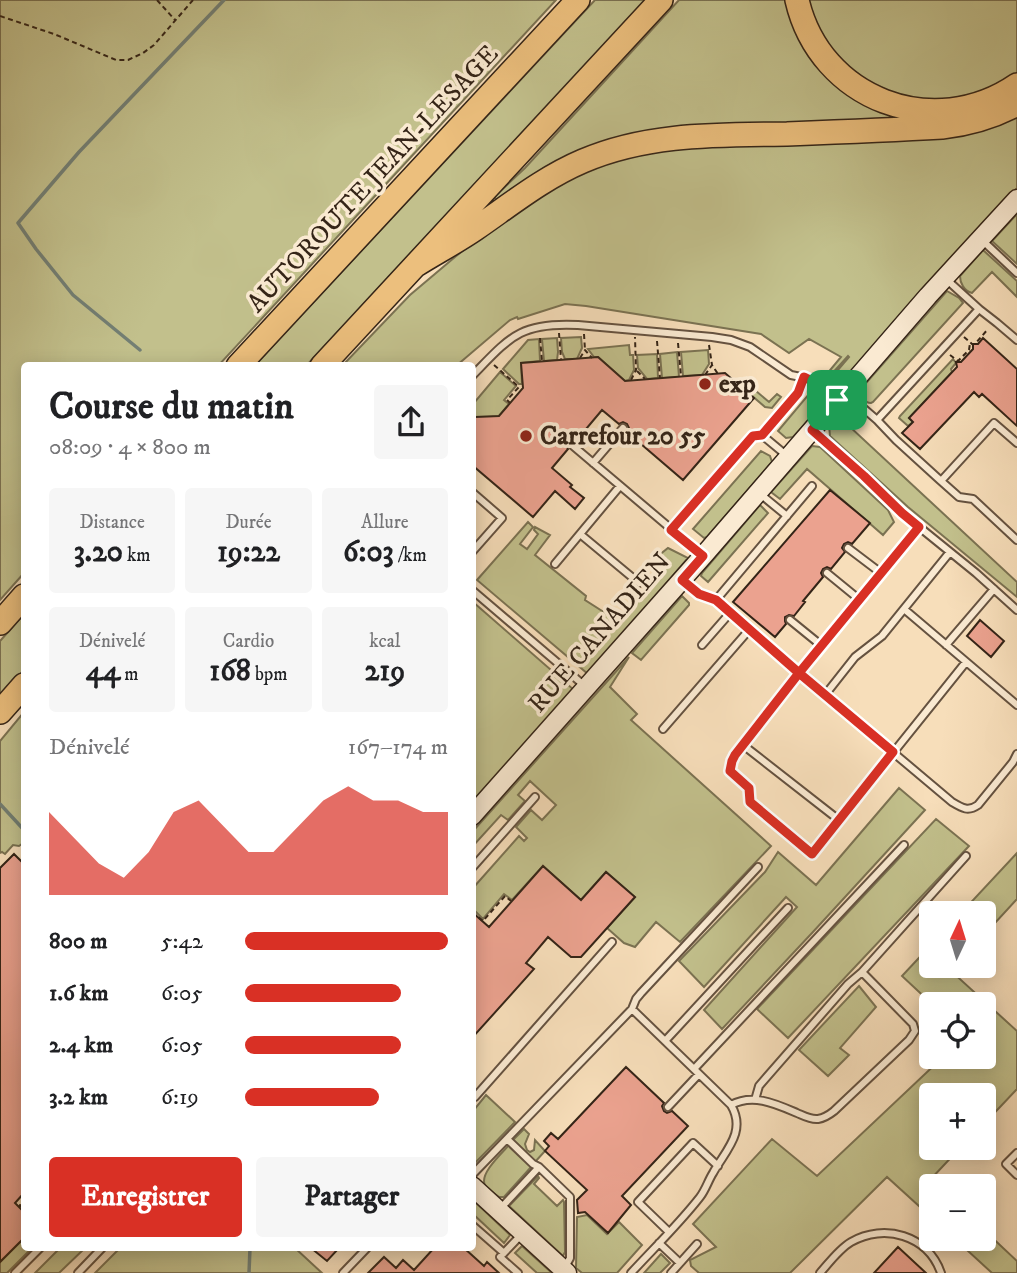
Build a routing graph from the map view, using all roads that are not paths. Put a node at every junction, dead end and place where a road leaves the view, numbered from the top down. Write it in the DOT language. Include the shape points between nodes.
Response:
graph roads {
  1 [pos="578,0"];
  2 [pos="661,0"];
  3 [pos="797,0"];
  4 [pos="1017,85"];
  5 [pos="1017,104"];
  6 [pos="1017,199"];
  7 [pos="981,239"];
  8 [pos="415,265"];
  9 [pos="1017,273"];
  10 [pos="944,278"];
  11 [pos="979,309"];
  12 [pos="1017,340"];
  13 [pos="242,362"];
  14 [pos="326,362"];
  15 [pos="476,372"];
  16 [pos="804,377"];
  17 [pos="841,396"];
  18 [pos="877,420"];
  19 [pos="623,428"];
  20 [pos="812,430"];
  21 [pos="762,435"];
  22 [pos="1017,443"];
  23 [pos="572,445"];
  24 [pos="789,457"];
  25 [pos="593,463"];
  26 [pos="941,481"];
  27 [pos="620,486"];
  28 [pos="812,486"];
  29 [pos="758,492"];
  30 [pos="476,495"];
  31 [pos="787,516"];
  32 [pos="919,527"];
  33 [pos="671,530"];
  34 [pos="580,534"];
  35 [pos="1017,540"];
  36 [pos="476,547"];
  37 [pos="848,548"];
  38 [pos="950,552"];
  39 [pos="703,556"];
  40 [pos="555,564"];
  41 [pos="827,573"];
  42 [pos="881,573"];
  43 [pos="682,580"];
  44 [pos="639,583"];
  45 [pos="994,589"];
  46 [pos="476,593"];
  47 [pos="21,599"];
  48 [pos="716,600"];
  49 [pos="860,600"];
  50 [pos="904,609"];
  51 [pos="1017,610"];
  52 [pos="730,613"];
  53 [pos="790,620"];
  54 [pos="966,621"];
  55 [pos="0,623"];
  56 [pos="974,628"];
  57 [pos="749,630"];
  58 [pos="702,645"];
  59 [pos="946,645"];
  60 [pos="822,646"];
  61 [pos="966,662"];
  62 [pos="799,673"];
  63 [pos="21,688"];
  64 [pos="587,688"];
  65 [pos="825,695"];
  66 [pos="1017,705"];
  67 [pos="0,712"];
  68 [pos="663,729"];
  69 [pos="743,745"];
  70 [pos="893,752"];
  71 [pos="1017,754"];
  72 [pos="535,797"];
  73 [pos="476,812"];
  74 [pos="839,820"];
  75 [pos="904,845"];
  76 [pos="966,856"];
  77 [pos="476,863"];
  78 [pos="758,867"];
  79 [pos="788,908"];
  80 [pos="612,942"];
  81 [pos="862,972"];
  82 [pos="632,1009"];
  83 [pos="665,1041"];
  84 [pos="696,1072"];
  85 [pos="476,1094"];
  86 [pos="755,1100"];
  87 [pos="731,1105"];
  88 [pos="668,1107"];
  89 [pos="507,1139"];
  90 [pos="1017,1153"];
  91 [pos="718,1166"];
  92 [pos="539,1167"];
  93 [pos="476,1171"];
  94 [pos="1017,1175"];
  95 [pos="476,1190"];
  96 [pos="499,1210"];
  97 [pos="476,1228"];
  98 [pos="523,1232"];
  99 [pos="669,1232"];
  100 [pos="659,1243"];
  101 [pos="697,1244"];
  102 [pos="37,1251"];
  103 [pos="99,1251"];
  104 [pos="364,1251"];
  105 [pos="504,1253"];
  106 [pos="680,1263"];
  107 [pos="565,1271"];
  108 [pos="633,1272"];
  109 [pos="15,1273"];
  110 [pos="78,1273"];
  111 [pos="343,1273"];
  112 [pos="518,1273"];
  113 [pos="671,1273"];
  114 [pos="820,1273"];
  115 [pos="941,1273"];
  1 -- 13 [label="highway, AUTOROUTE JEAN-LESAGE"];
  2 -- 8 [label="highway"];
  3 -- 4 [label="highway" via="823,56 847,81 876,98 914,109 956,110 988,101"];
  5 -- 8 [label="highway" via="982,120 942,127 706,136 631,144 566,169"];
  6 -- 7 [label="street, RUE CANADIEN"];
  7 -- 9 [label="lane"];
  7 -- 10 [label="street, RUE CANADIEN"];
  8 -- 14 [label="highway"];
  10 -- 11 [label="lane"];
  10 -- 17 [label="street, RUE CANADIEN"];
  11 -- 12 [label="lane"];
  11 -- 18 [label="lane"];
  15 -- 16 [label="lane" via="517,334 529,328 569,324 741,343 791,375"];
  16 -- 17 [label="lane"];
  16 -- 21 [label="lane" via="798,393"];
  17 -- 18 [label="lane"];
  17 -- 20 [label="street, RUE CANADIEN"];
  18 -- 26 [label="lane"];
  19 -- 25 [label="lane"];
  20 -- 24 [label="street, RUE CANADIEN"];
  20 -- 32 [label="lane"];
  21 -- 24 [label="lane"];
  21 -- 33 [label="lane" via="753,436"];
  22 -- 26 [label="lane" via="994,423"];
  23 -- 25 [label="lane"];
  24 -- 29 [label="street, RUE CANADIEN"];
  25 -- 27 [label="lane"];
  26 -- 35 [label="lane" via="959,497 973,499"];
  27 -- 33 [label="lane"];
  27 -- 34 [label="lane"];
  28 -- 31 [label="lane"];
  29 -- 31 [label="lane"];
  29 -- 39 [label="street, RUE CANADIEN"];
  30 -- 36 [label="lane" via="502,518"];
  31 -- 48 [label="lane"];
  32 -- 38 [label="lane"];
  32 -- 42 [label="lane"];
  33 -- 39 [label="lane"];
  34 -- 40 [label="lane"];
  34 -- 44 [label="lane"];
  37 -- 42 [label="lane"];
  38 -- 45 [label="lane"];
  38 -- 50 [label="lane"];
  39 -- 43 [label="street, RUE CANADIEN"];
  41 -- 49 [label="lane"];
  42 -- 49 [label="lane"];
  43 -- 48 [label="lane"];
  43 -- 64 [label="street, RUE CANADIEN"];
  45 -- 51 [label="lane"];
  45 -- 54 [label="lane"];
  46 -- 64 [label="lane"];
  47 -- 55 [label="highway"];
  48 -- 52 [label="lane"];
  49 -- 60 [label="lane"];
  50 -- 59 [label="lane"];
  50 -- 65 [label="lane" via="855,657"];
  52 -- 57 [label="lane"];
  52 -- 58 [label="lane"];
  53 -- 60 [label="lane"];
  54 -- 56 [label="lane"];
  54 -- 59 [label="lane"];
  57 -- 62 [label="lane"];
  57 -- 68 [label="lane"];
  59 -- 61 [label="lane"];
  60 -- 62 [label="lane"];
  61 -- 66 [label="lane"];
  61 -- 70 [label="lane"];
  62 -- 65 [label="lane"];
  62 -- 69 [label="lane"];
  63 -- 67 [label="highway"];
  64 -- 73 [label="street, RUE CANADIEN"];
  65 -- 70 [label="lane"];
  69 -- 74 [label="lane"];
  69 -- 74 [label="lane" via="730,771 749,788 750,802 812,854"];
  70 -- 71 [label="lane" via="967,810 978,805"];
  70 -- 74 [label="lane"];
  72 -- 77 [label="lane"];
  75 -- 84 [label="lane"];
  76 -- 81 [label="lane"];
  78 -- 82 [label="lane" via="641,993"];
  79 -- 83 [label="lane"];
  80 -- 85 [label="lane"];
  81 -- 86 [label="lane" via="765,1079"];
  81 -- 86 [label="lane" via="913,1024 915,1031 909,1040 822,1118 807,1118"];
  82 -- 83 [label="lane"];
  82 -- 89 [label="lane"];
  83 -- 84 [label="lane"];
  84 -- 87 [label="lane"];
  84 -- 88 [label="lane"];
  86 -- 87 [label="lane"];
  87 -- 91 [label="lane" via="737,1116 736,1133"];
  89 -- 92 [label="lane"];
  89 -- 93 [label="lane"];
  90 -- 94 [label="lane" via="1006,1164"];
  91 -- 99 [label="lane" via="701,1196"];
  91 -- 99 [label="lane" via="693,1143 638,1202"];
  92 -- 96 [label="lane"];
  92 -- 107 [label="lane" via="570,1198 570,1258"];
  95 -- 96 [label="street"];
  96 -- 98 [label="street"];
  97 -- 105 [label="lane"];
  98 -- 105 [label="lane"];
  98 -- 107 [label="street"];
  99 -- 100 [label="lane"];
  100 -- 106 [label="lane"];
  100 -- 108 [label="lane"];
  101 -- 106 [label="lane"];
  102 -- 109 [label="lane"];
  103 -- 110 [label="lane"];
  104 -- 111 [label="lane"];
  105 -- 112 [label="lane" via="500,1257"];
  106 -- 113 [label="lane"];
  114 -- 115 [label="lane" via="852,1241 887,1232 916,1241"];
}
